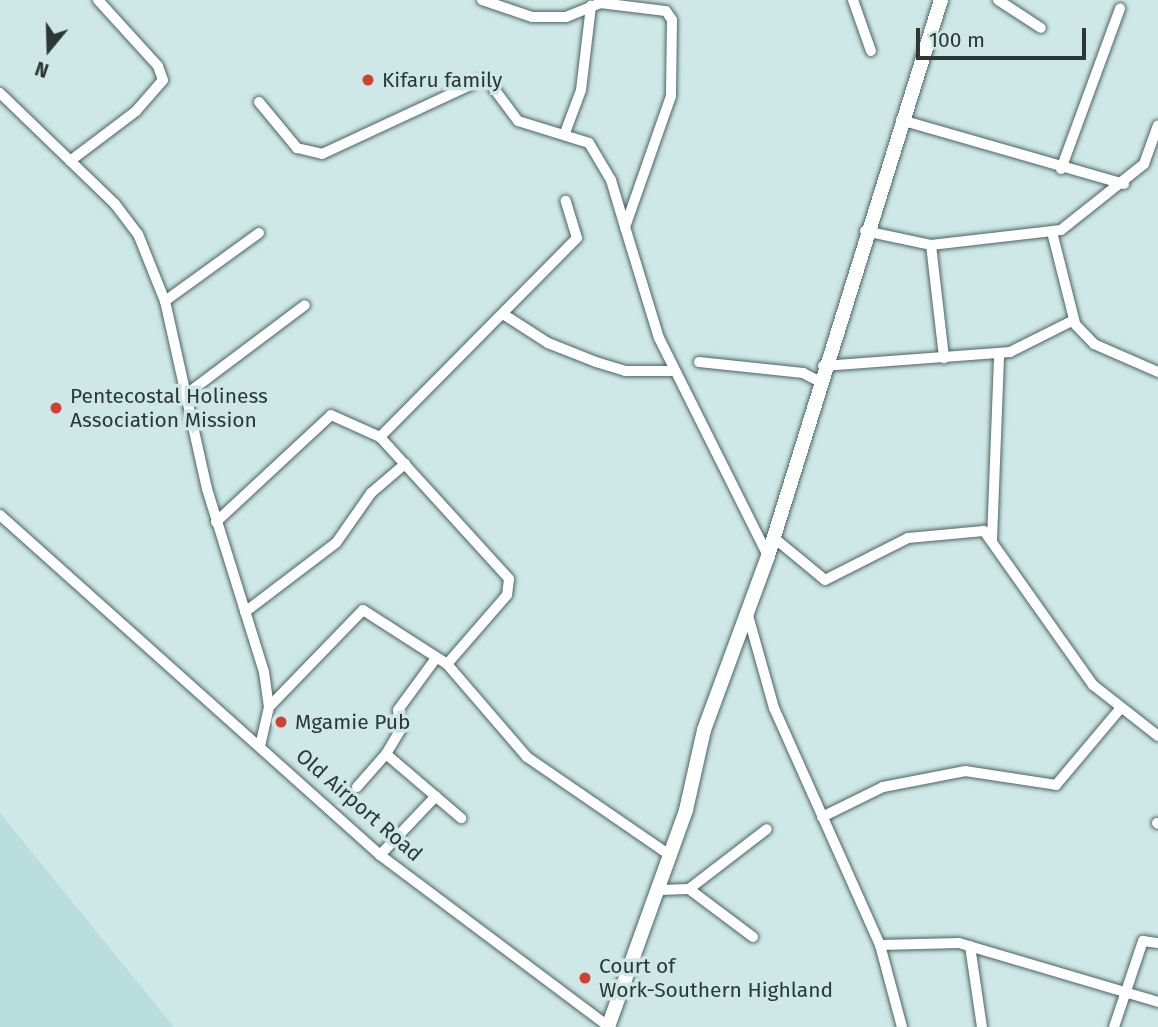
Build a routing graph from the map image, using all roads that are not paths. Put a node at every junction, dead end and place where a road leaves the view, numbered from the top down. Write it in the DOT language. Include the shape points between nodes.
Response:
graph roads {
  1 [pos="482,0"];
  2 [pos="853,0"];
  3 [pos="941,0"];
  4 [pos="998,0"];
  5 [pos="102,1"];
  6 [pos="597,3"];
  7 [pos="1121,9"];
  8 [pos="1041,28"];
  9 [pos="871,51"];
  10 [pos="0,93"];
  11 [pos="260,102"];
  12 [pos="901,120"];
  13 [pos="1158,125"];
  14 [pos="565,133"];
  15 [pos="70,161"];
  16 [pos="1061,169"];
  17 [pos="1124,184"];
  18 [pos="566,201"];
  19 [pos="625,227"];
  20 [pos="865,230"];
  21 [pos="1052,232"];
  22 [pos="259,233"];
  23 [pos="931,245"];
  24 [pos="165,301"];
  25 [pos="305,304"];
  26 [pos="503,314"];
  27 [pos="1075,323"];
  28 [pos="999,355"];
  29 [pos="944,358"];
  30 [pos="699,362"];
  31 [pos="823,366"];
  32 [pos="674,370"];
  33 [pos="1158,372"];
  34 [pos="819,381"];
  35 [pos="188,393"];
  36 [pos="380,437"];
  37 [pos="405,464"];
  38 [pos="0,515"];
  39 [pos="216,522"];
  40 [pos="773,537"];
  41 [pos="992,540"];
  42 [pos="768,556"];
  43 [pos="746,610"];
  44 [pos="245,612"];
  45 [pos="436,658"];
  46 [pos="447,664"];
  47 [pos="269,707"];
  48 [pos="1120,709"];
  49 [pos="1158,736"];
  50 [pos="260,745"];
  51 [pos="386,754"];
  52 [pos="356,787"];
  53 [pos="436,796"];
  54 [pos="822,817"];
  55 [pos="461,818"];
  56 [pos="767,829"];
  57 [pos="380,855"];
  58 [pos="670,856"];
  59 [pos="689,889"];
  60 [pos="659,890"];
  61 [pos="753,937"];
  62 [pos="1158,943"];
  63 [pos="880,945"];
  64 [pos="970,946"];
  65 [pos="1123,992"];
  66 [pos="1158,1002"];
  67 [pos="608,1027"];
  68 [pos="902,1027"];
  69 [pos="982,1027"];
  70 [pos="1114,1027"];
  1 -- 6 [label="street" via="532,17 566,17"];
  2 -- 9 [label="street"];
  3 -- 12 [label="street"];
  4 -- 8 [label="street"];
  5 -- 15 [label="street" via="158,66 163,80 136,111"];
  6 -- 14 [label="street" via="582,90"];
  6 -- 19 [label="street" via="666,11 672,20 671,96"];
  7 -- 16 [label="street"];
  10 -- 15 [label="street"];
  11 -- 14 [label="street" via="297,148 322,154 460,85 486,78 517,121 548,134"];
  12 -- 16 [label="street"];
  12 -- 20 [label="street"];
  13 -- 17 [label="street" via="1144,164"];
  14 -- 19 [label="street" via="598,155"];
  15 -- 24 [label="street" via="138,234"];
  16 -- 17 [label="street"];
  17 -- 21 [label="street" via="1071,226"];
  18 -- 26 [label="street" via="576,238"];
  19 -- 32 [label="street"];
  20 -- 23 [label="street"];
  20 -- 31 [label="street"];
  21 -- 23 [label="street"];
  21 -- 27 [label="street"];
  22 -- 24 [label="street"];
  23 -- 29 [label="street"];
  24 -- 35 [label="street"];
  25 -- 35 [label="street"];
  26 -- 32 [label="street" via="548,343 596,362 625,371"];
  26 -- 36 [label="street"];
  27 -- 28 [label="street"];
  27 -- 33 [label="street" via="1094,344"];
  28 -- 29 [label="street"];
  28 -- 41 [label="street"];
  29 -- 31 [label="street"];
  30 -- 34 [label="street" via="803,373"];
  31 -- 34 [label="street"];
  32 -- 42 [label="street"];
  34 -- 40 [label="street"];
  35 -- 39 [label="street"];
  36 -- 37 [label="street"];
  36 -- 39 [label="street" via="331,415"];
  37 -- 44 [label="street" via="371,493 327,551"];
  37 -- 46 [label="street" via="509,579 507,595"];
  38 -- 50 [label="street, Old Airport Road"];
  39 -- 44 [label="street"];
  40 -- 41 [label="street" via="825,580 920,535 973,528"];
  40 -- 42 [label="street"];
  41 -- 48 [label="street" via="1051,633"];
  42 -- 43 [label="street"];
  43 -- 54 [label="street" via="775,708"];
  43 -- 58 [label="street" via="704,730"];
  44 -- 47 [label="street"];
  45 -- 46 [label="street"];
  45 -- 47 [label="street" via="363,610"];
  45 -- 51 [label="street" via="398,710 401,729"];
  46 -- 58 [label="street" via="527,757"];
  47 -- 50 [label="street"];
  48 -- 49 [label="street"];
  48 -- 54 [label="street" via="1056,785 988,771 958,772 883,786"];
  50 -- 57 [label="street, Old Airport Road"];
  51 -- 52 [label="street"];
  51 -- 53 [label="street"];
  53 -- 55 [label="street"];
  53 -- 57 [label="street"];
  54 -- 63 [label="street"];
  56 -- 59 [label="street"];
  57 -- 67 [label="street, Old Airport Road"];
  58 -- 60 [label="street"];
  59 -- 60 [label="street"];
  59 -- 61 [label="street"];
  60 -- 67 [label="street"];
  62 -- 65 [label="street" via="1143,941"];
  63 -- 64 [label="street" via="926,940"];
  63 -- 68 [label="street"];
  64 -- 65 [label="street"];
  64 -- 69 [label="street"];
  65 -- 66 [label="street"];
  65 -- 70 [label="street"];
}
